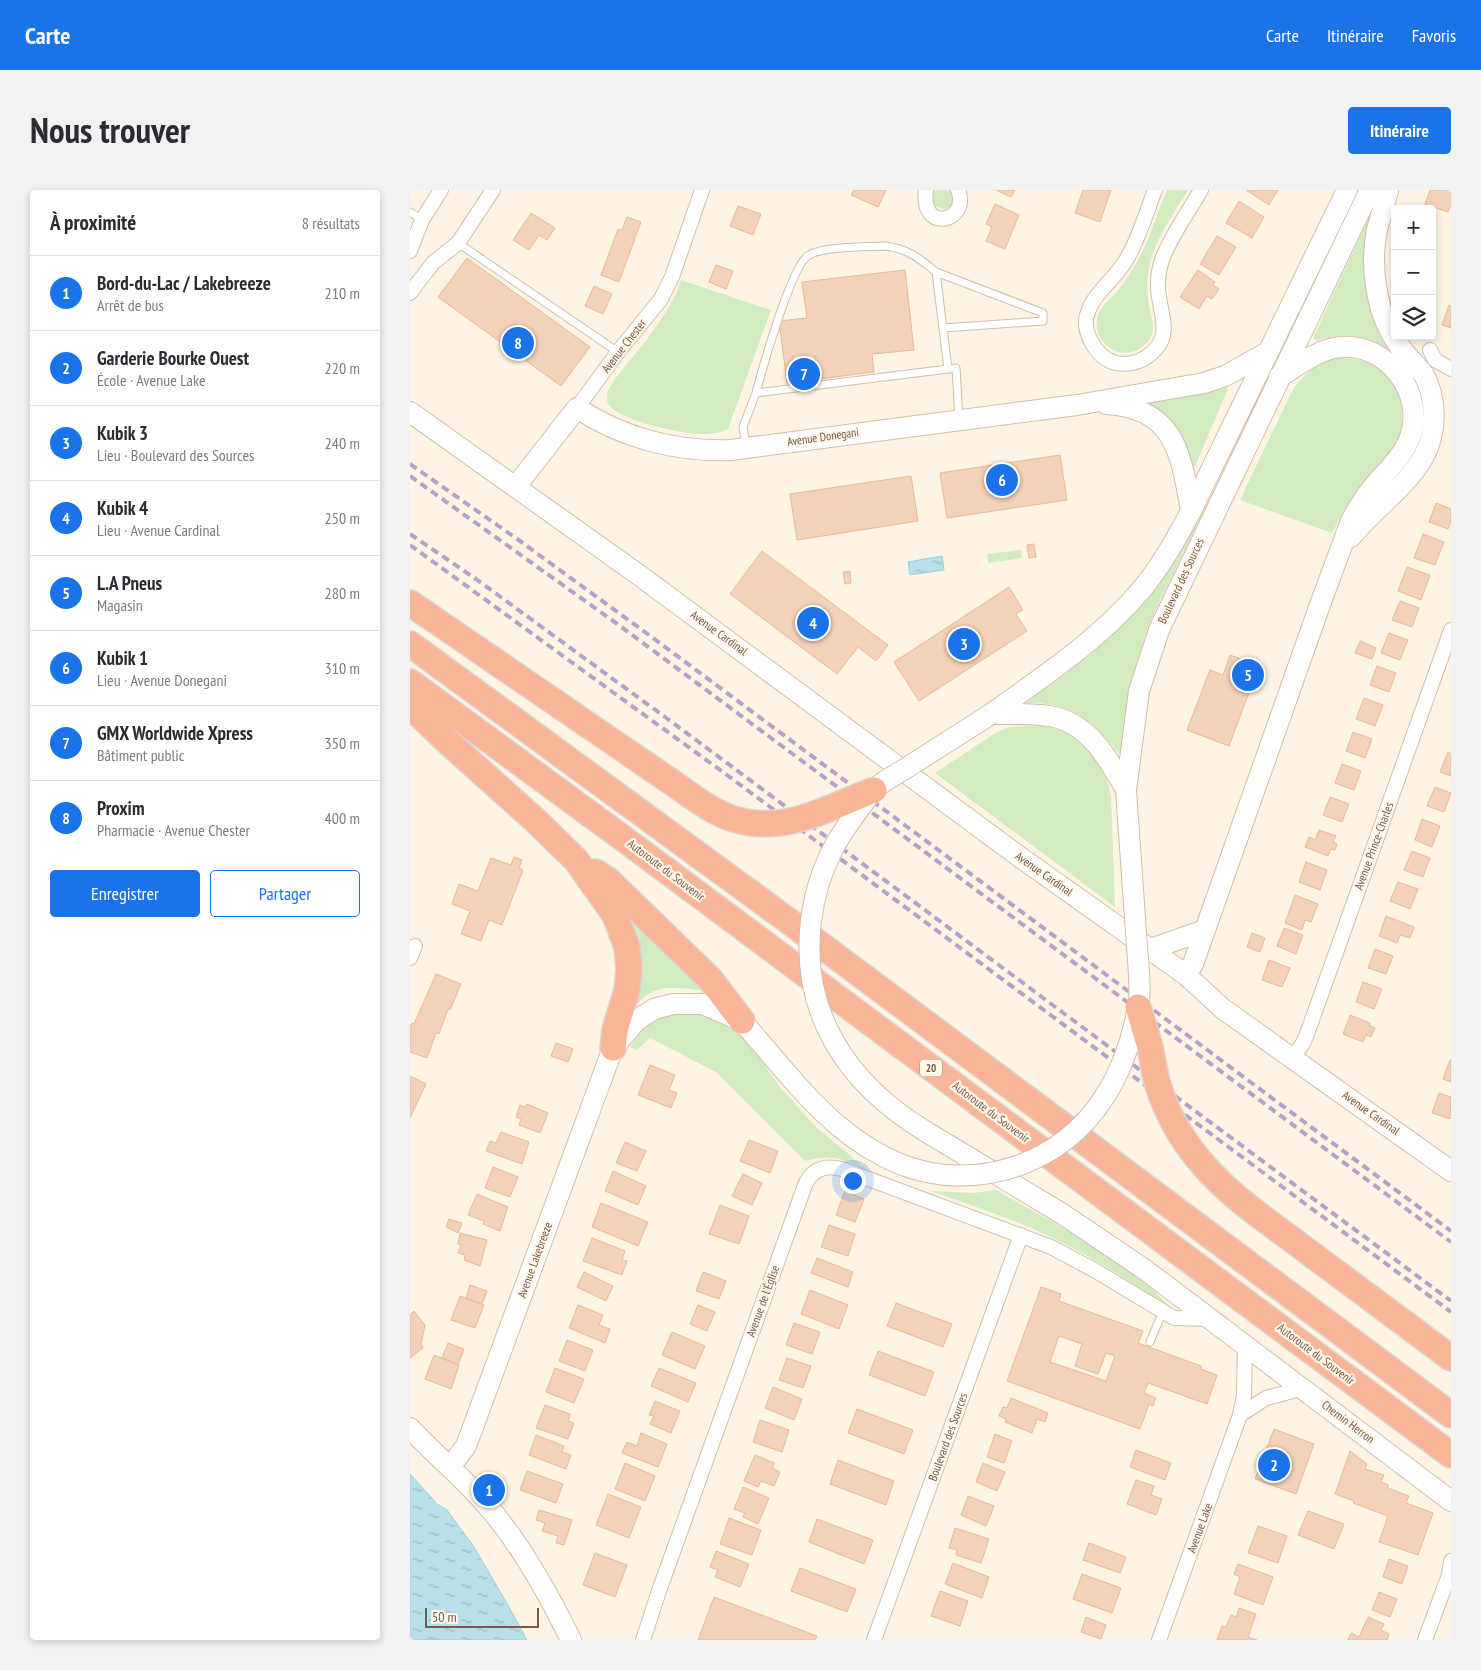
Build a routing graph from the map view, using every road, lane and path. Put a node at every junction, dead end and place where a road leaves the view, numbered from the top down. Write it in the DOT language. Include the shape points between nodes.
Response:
graph roads {
  1 [pos="441,190"];
  2 [pos="493,190"];
  3 [pos="702,190"];
  4 [pos="926,190"];
  5 [pos="958,190"];
  6 [pos="1155,190"];
  7 [pos="1200,190"];
  8 [pos="1347,190"];
  9 [pos="1370,190"];
  10 [pos="1388,190"];
  11 [pos="416,216"];
  12 [pos="458,243"];
  13 [pos="410,251"];
  14 [pos="936,272"];
  15 [pos="410,293"];
  16 [pos="943,328"];
  17 [pos="1430,350"];
  18 [pos="618,352"];
  19 [pos="1268,352"];
  20 [pos="948,369"];
  21 [pos="1451,369"];
  22 [pos="1279,377"];
  23 [pos="756,393"];
  24 [pos="1077,405"];
  25 [pos="577,408"];
  26 [pos="410,412"];
  27 [pos="959,419"];
  28 [pos="746,448"];
  29 [pos="516,486"];
  30 [pos="1191,511"];
  31 [pos="1340,553"];
  32 [pos="410,603"];
  33 [pos="1451,630"];
  34 [pos="410,644"];
  35 [pos="410,682"];
  36 [pos="410,706"];
  37 [pos="991,714"];
  38 [pos="874,790"];
  39 [pos="1126,790"];
  40 [pos="576,860"];
  41 [pos="1204,930"];
  42 [pos="1151,949"];
  43 [pos="1186,975"];
  44 [pos="1138,1007"];
  45 [pos="742,1021"];
  46 [pos="613,1048"];
  47 [pos="1292,1059"];
  48 [pos="1451,1171"];
  49 [pos="1021,1235"];
  50 [pos="1163,1311"];
  51 [pos="1212,1319"];
  52 [pos="1150,1342"];
  53 [pos="1246,1344"];
  54 [pos="1451,1358"];
  55 [pos="1304,1388"];
  56 [pos="1240,1415"];
  57 [pos="1451,1415"];
  58 [pos="410,1428"];
  59 [pos="1451,1455"];
  60 [pos="450,1467"];
  61 [pos="1451,1501"];
  62 [pos="1451,1561"];
  63 [pos="1450,1574"];
  64 [pos="571,1640"];
  65 [pos="643,1640"];
  66 [pos="874,1640"];
  67 [pos="1159,1640"];
  68 [pos="1425,1640"];
  1 -- 11 [label="street"];
  2 -- 12 [label="street"];
  3 -- 18 [label="street, Avenue Chester" via="672,277 661,299"];
  4 -- 5 [label="street" via="926,207 938,220 953,215 958,209 961,196"];
  6 -- 7 [label="street" via="1127,260 1087,313 1087,330 1092,343 1100,354 1123,364 1141,360 1154,351 1164,335 1158,290 1160,268"];
  8 -- 19 [label="main road, Boulevard des Sources"];
  9 -- 22 [label="main road, Boulevard des Sources"];
  10 -- 31 [label="main road" via="1376,240 1378,295 1390,330 1428,385 1434,428 1418,466 1360,526"];
  11 -- 13 [label="street"];
  12 -- 15 [label="street" via="433,263"];
  12 -- 18 [label="lane"];
  14 -- 16 [label="lane"];
  14 -- 16 [label="lane" via="1043,313 1043,320"];
  14 -- 23 [label="lane" via="913,254 885,246 818,251 806,256 776,323"];
  16 -- 20 [label="lane"];
  17 -- 21 [label="street" via="1435,360"];
  18 -- 25 [label="street, Avenue Chester"];
  19 -- 24 [label="main road" via="1209,382"];
  19 -- 30 [label="main road, Boulevard des Sources"];
  20 -- 23 [label="lane"];
  20 -- 27 [label="lane" via="956,368"];
  22 -- 31 [label="main road" via="1322,351 1341,347 1363,348 1382,357 1408,390 1413,410 1410,438 1397,460 1358,508"];
  22 -- 39 [label="main road, Boulevard des Sources" via="1158,630 1139,691"];
  23 -- 28 [label="lane" via="743,427"];
  24 -- 27 [label="main road, Avenue Donegani"];
  24 -- 30 [label="main road" via="1126,406 1139,410 1160,425 1179,452"];
  25 -- 28 [label="main road, Avenue Donegani" via="614,429 652,441 698,449"];
  25 -- 29 [label="main road, Avenue Chester"];
  26 -- 29 [label="main road"];
  27 -- 28 [label="main road, Avenue Donegani"];
  29 -- 42 [label="main road, Avenue Cardinal" via="1017,855"];
  30 -- 37 [label="main road, Boulevard des Sources" via="1162,562 1104,629"];
  31 -- 41 [label="main road"];
  32 -- 38 [label="highway, bridge" via="717,812 737,820 775,824 798,820"];
  33 -- 47 [label="street, Avenue Prince-Charles" via="1307,1034"];
  34 -- 57 [label="highway, 20" via="786,919"];
  35 -- 59 [label="highway, Autoroute du Souvenir / 20"];
  36 -- 40 [label="highway"];
  37 -- 38 [label="main road, Boulevard des Sources, bridge"];
  37 -- 39 [label="main road" via="1052,716 1072,723 1103,751"];
  38 -- 51 [label="main road, Chemin Herron, bridge" via="837,840 821,875 810,930 808,950 813,989 824,1024 835,1044 852,1069 889,1106 1106,1243"];
  39 -- 44 [label="main road, Boulevard des Sources, bridge"];
  40 -- 45 [label="highway" via="608,880 648,918 710,979"];
  40 -- 46 [label="highway" via="615,914 627,947 629,980"];
  41 -- 42 [label="main road"];
  41 -- 43 [label="main road"];
  42 -- 43 [label="main road, Avenue Cardinal"];
  43 -- 47 [label="main road, Avenue Cardinal" via="1216,1004"];
  44 -- 45 [label="main road, Boulevard des Sources, bridge" via="1127,1051 1105,1097 1075,1132 1057,1147 1021,1165 998,1172 969,1175 914,1169 862,1144 812,1101"];
  44 -- 54 [label="highway, bridge" via="1157,1082 1170,1116 1182,1138 1212,1176 1256,1213"];
  45 -- 46 [label="main road" via="703,1004 673,1004 645,1014"];
  46 -- 60 [label="main road, Avenue Lakebreeze" via="466,1446"];
  47 -- 48 [label="main road, Avenue Cardinal"];
  49 -- 50 [label="street" via="1074,1258"];
  49 -- 65 [label="street, Avenue de l'Église" via="842,1169 828,1167 812,1174 805,1185"];
  49 -- 66 [label="street, Boulevard des Sources"];
  50 -- 51 [label="street" via="1174,1318"];
  50 -- 52 [label="lane"];
  51 -- 53 [label="main road, Chemin Herron"];
  53 -- 55 [label="main road, Chemin Herron"];
  53 -- 56 [label="street, Avenue Lake"];
  55 -- 56 [label="street" via="1266,1398"];
  55 -- 61 [label="main road, Chemin Herron"];
  56 -- 67 [label="street, Avenue Lake"];
  58 -- 60 [label="main road"];
  60 -- 64 [label="main road" via="485,1503 512,1538"];
  62 -- 63 [label="street"];
  63 -- 68 [label="street"];
}
